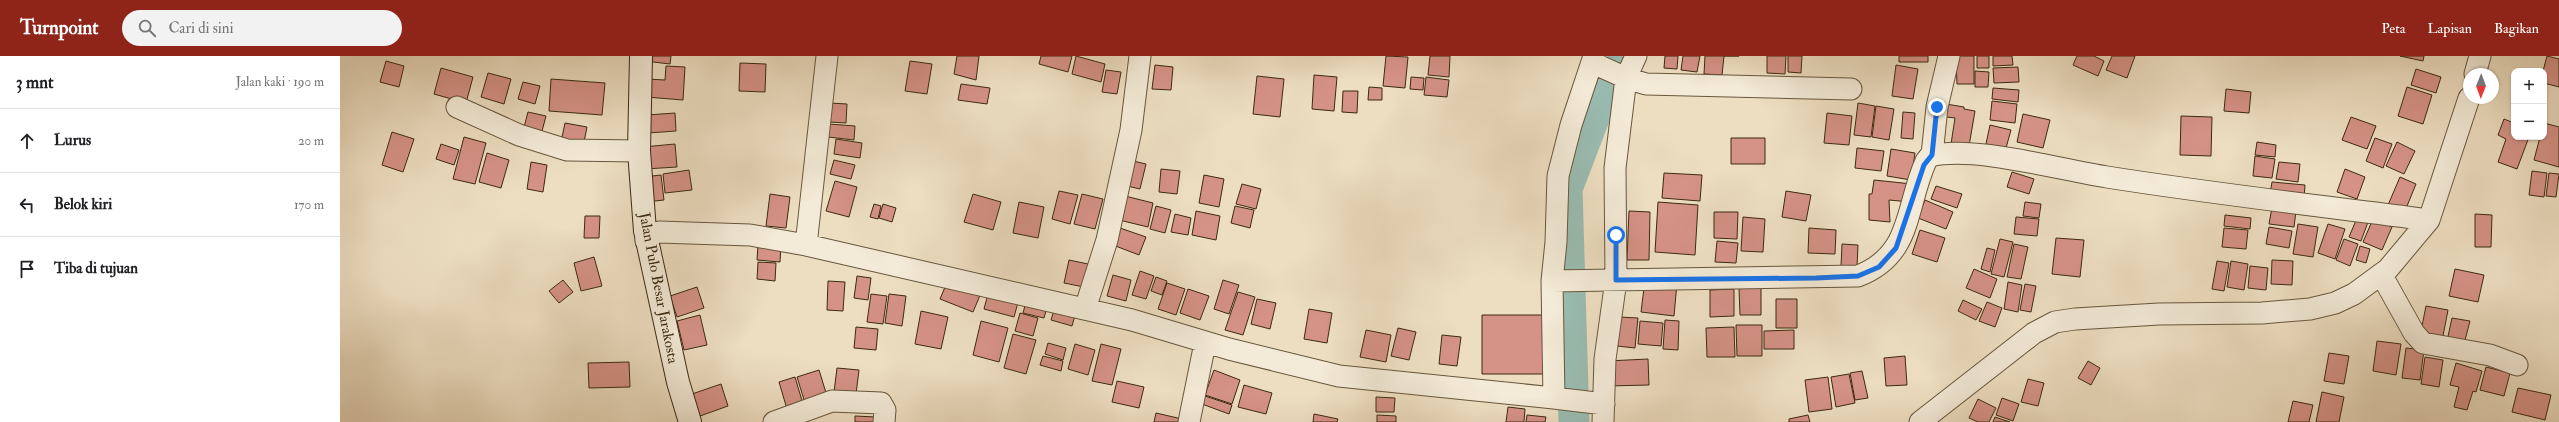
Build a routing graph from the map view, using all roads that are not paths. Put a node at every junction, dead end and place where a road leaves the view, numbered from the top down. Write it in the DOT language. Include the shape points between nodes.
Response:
graph roads {
  1 [pos="641,56"];
  2 [pos="827,56"];
  3 [pos="1140,56"];
  4 [pos="1636,56"];
  5 [pos="1948,56"];
  6 [pos="2480,56"];
  7 [pos="1607,68"];
  8 [pos="2477,68"];
  9 [pos="1851,90"];
  10 [pos="2467,104"];
  11 [pos="457,107"];
  12 [pos="639,151"];
  13 [pos="1932,155"];
  14 [pos="2429,220"];
  15 [pos="646,241"];
  16 [pos="806,245"];
  17 [pos="2381,274"];
  18 [pos="1616,280"];
  19 [pos="1557,281"];
  20 [pos="1085,309"];
  21 [pos="1206,343"];
  22 [pos="2517,365"];
  23 [pos="1562,399"];
  24 [pos="1602,410"];
  25 [pos="690,422"];
  26 [pos="774,422"];
  27 [pos="884,422"];
  28 [pos="1189,422"];
  29 [pos="1920,422"];
  1 -- 12 [label="street, Jalan Pulo Besar Jarakosta"];
  2 -- 16 [label="street"];
  3 -- 20 [label="street" via="1128,145 1107,240"];
  4 -- 7 [label="street"];
  5 -- 13 [label="street" via="1937,107"];
  6 -- 8 [label="street"];
  7 -- 9 [label="street" via="1646,84"];
  7 -- 18 [label="street" via="1615,168"];
  7 -- 19 [label="street" via="1571,125 1558,176"];
  10 -- 14 [label="street"];
  11 -- 12 [label="street" via="519,135 567,150"];
  12 -- 15 [label="street, Jalan Pulo Besar Jarakosta"];
  13 -- 14 [label="street" via="1978,155 2108,177"];
  13 -- 18 [label="street" via="1924,165 1896,248 1886,261 1867,273 1858,276 1816,278"];
  14 -- 17 [label="street"];
  15 -- 16 [label="street" via="649,235 659,232 704,232 750,235"];
  15 -- 25 [label="street, Jalan Pulo Besar Jarakosta" via="678,382"];
  16 -- 20 [label="street"];
  17 -- 22 [label="street" via="2414,334 2423,343 2490,355"];
  17 -- 29 [label="street" via="2354,294 2335,303 2310,309 2262,313 2151,314 2055,322 2034,333"];
  18 -- 19 [label="street"];
  18 -- 24 [label="street" via="1605,359"];
  19 -- 23 [label="street"];
  20 -- 21 [label="street" via="1132,320"];
  21 -- 23 [label="street" via="1339,376"];
  21 -- 28 [label="street"];
  23 -- 24 [label="street"];
  26 -- 27 [label="street" via="837,401 880,403 885,410"];
}
